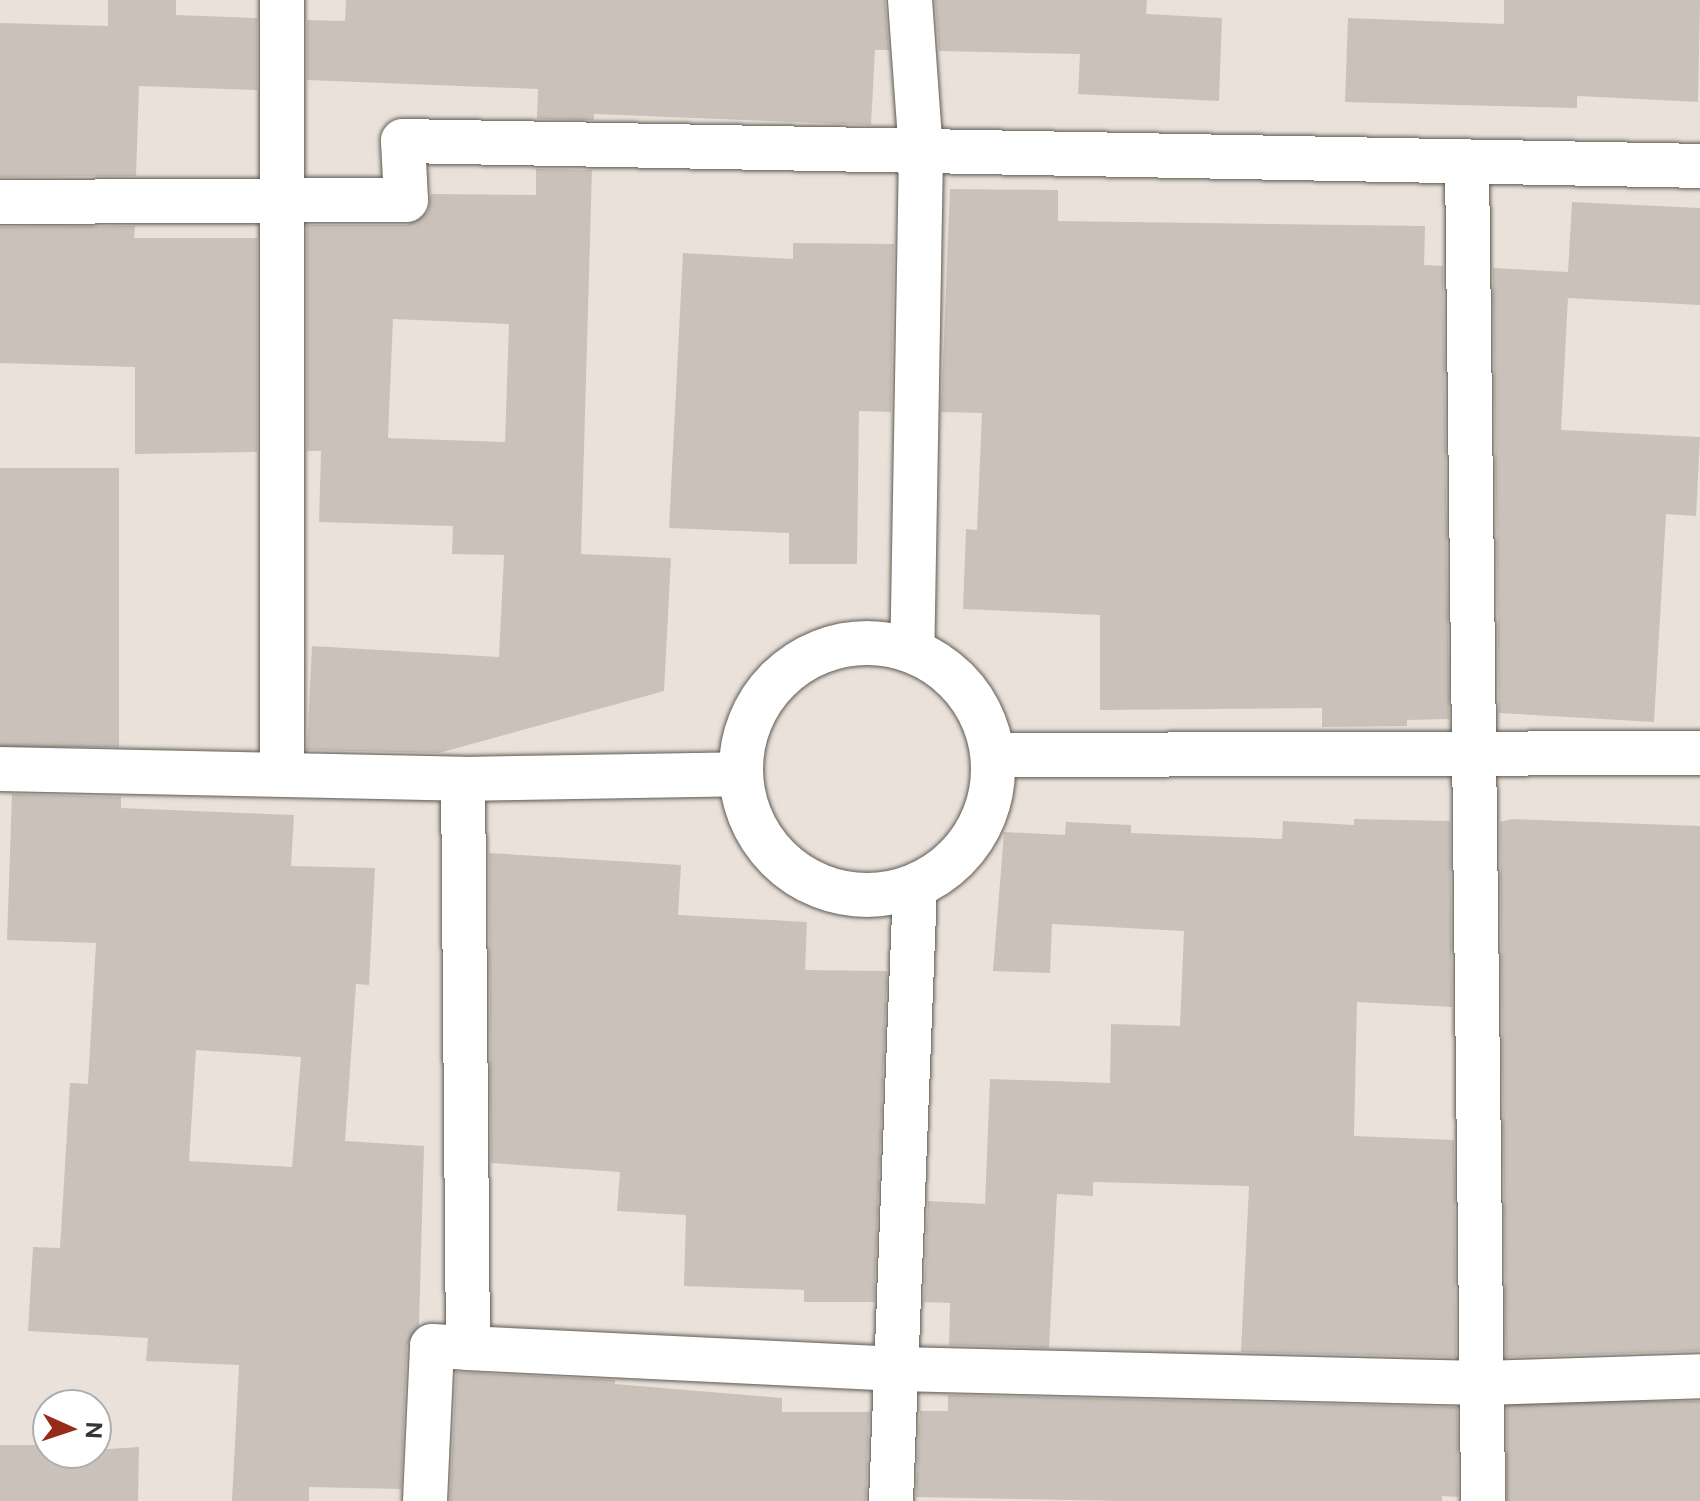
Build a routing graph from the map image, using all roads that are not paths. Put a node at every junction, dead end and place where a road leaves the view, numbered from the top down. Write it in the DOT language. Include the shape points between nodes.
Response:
graph roads {
  1 [pos="282,0"];
  2 [pos="910,0"];
  3 [pos="921,153"];
  4 [pos="1467,163"];
  5 [pos="1700,166"];
  6 [pos="285,201"];
  7 [pos="0,202"];
  8 [pos="912,649"];
  9 [pos="1473,751"];
  10 [pos="1700,753"];
  11 [pos="994,755"];
  12 [pos="0,769"];
  13 [pos="282,773"];
  14 [pos="740,774"];
  15 [pos="463,779"];
  16 [pos="915,888"];
  17 [pos="468,1348"];
  18 [pos="897,1369"];
  19 [pos="1700,1376"];
  20 [pos="1483,1383"];
  21 [pos="425,1501"];
  22 [pos="891,1501"];
  23 [pos="1483,1501"];
  1 -- 6 [label="street"];
  2 -- 3 [label="street"];
  3 -- 4 [label="street"];
  3 -- 6 [label="street" via="403,141 406,200"];
  3 -- 8 [label="street"];
  4 -- 5 [label="street"];
  4 -- 9 [label="street"];
  6 -- 7 [label="street"];
  6 -- 13 [label="street"];
  8 -- 11 [label="street" via="953,673 981,711"];
  8 -- 14 [label="street" via="872,641 830,646 793,665 764,694 746,732"];
  9 -- 10 [label="street"];
  9 -- 11 [label="street"];
  9 -- 20 [label="street"];
  11 -- 16 [label="street" via="992,796 976,834 950,866"];
  12 -- 13 [label="street"];
  13 -- 15 [label="street"];
  14 -- 15 [label="street"];
  14 -- 16 [label="street" via="751,821 779,861 820,888 867,896"];
  15 -- 17 [label="street"];
  16 -- 18 [label="street"];
  17 -- 18 [label="street"];
  17 -- 21 [label="street" via="432,1346"];
  18 -- 20 [label="street"];
  18 -- 22 [label="street"];
  19 -- 20 [label="street"];
  20 -- 23 [label="street"];
}
